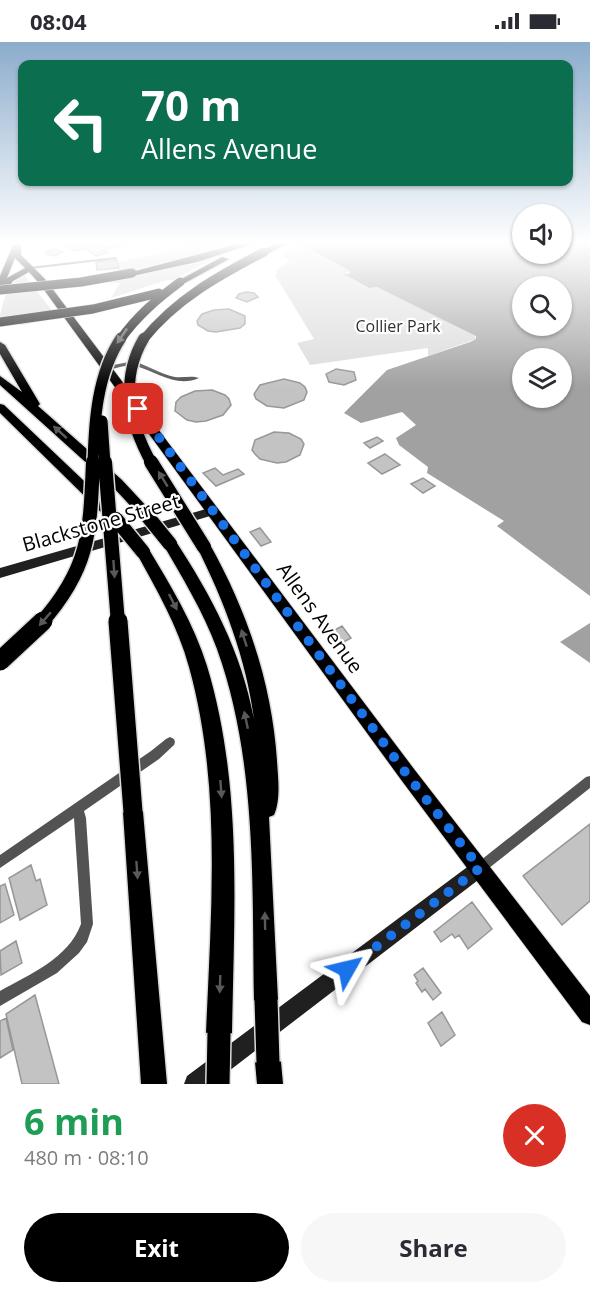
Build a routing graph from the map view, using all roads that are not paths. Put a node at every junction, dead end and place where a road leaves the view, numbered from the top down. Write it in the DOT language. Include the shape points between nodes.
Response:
graph roads {
  1 [pos="50,291"];
  2 [pos="163,291"];
  3 [pos="168,291"];
  4 [pos="194,291"];
  5 [pos="0,322"];
  6 [pos="0,346"];
  7 [pos="108,368"];
  8 [pos="196,378"];
  9 [pos="0,379"];
  10 [pos="101,385"];
  11 [pos="0,407"];
  12 [pos="40,414"];
  13 [pos="213,511"];
  14 [pos="0,573"];
  15 [pos="0,662"];
  16 [pos="170,742"];
  17 [pos="590,781"];
  18 [pos="77,808"];
  19 [pos="0,862"];
  20 [pos="264,862"];
  21 [pos="480,868"];
  22 [pos="0,999"];
  23 [pos="590,1014"];
  24 [pos="269,1073"];
  25 [pos="154,1084"];
  26 [pos="195,1084"];
  27 [pos="218,1084"];
  1 -- 7 [label="main road, Allens Avenue"];
  2 -- 5 [label="highway, bridge" via="63,314"];
  3 -- 10 [label="highway, one-way, bridge" via="125,331 110,356"];
  20 -- 4 [label="highway, one-way, bridge" via="268,788 263,714 241,629 204,547 139,436 129,403 130,373 144,339 167,310"];
  6 -- 12 [label="highway"];
  7 -- 8 [label="street" via="138,364 165,376"];
  7 -- 13 [label="main road, Allens Avenue"];
  9 -- 12 [label="highway"];
  10 -- 15 [label="highway, one-way, bridge" via="94,416 90,524 82,560 48,615"];
  10 -- 25 [label="highway, one-way, bridge"];
  11 -- 27 [label="highway, one-way, bridge" via="116,519 143,552 189,637 205,687 217,747 223,849"];
  20 -- 12 [label="highway, one-way, bridge" via="254,765 236,681 207,607 170,544 144,512"];
  13 -- 14 [label="street, Blackstone Street"];
  13 -- 21 [label="main road, Allens Avenue"];
  16 -- 18 [label="street"];
  17 -- 21 [label="street"];
  18 -- 19 [label="street"];
  18 -- 22 [label="street" via="87,924 82,940 70,956"];
  24 -- 20 [label="highway, one-way, bridge"];
  21 -- 23 [label="main road, Allens Avenue"];
  21 -- 26 [label="street"];
}
